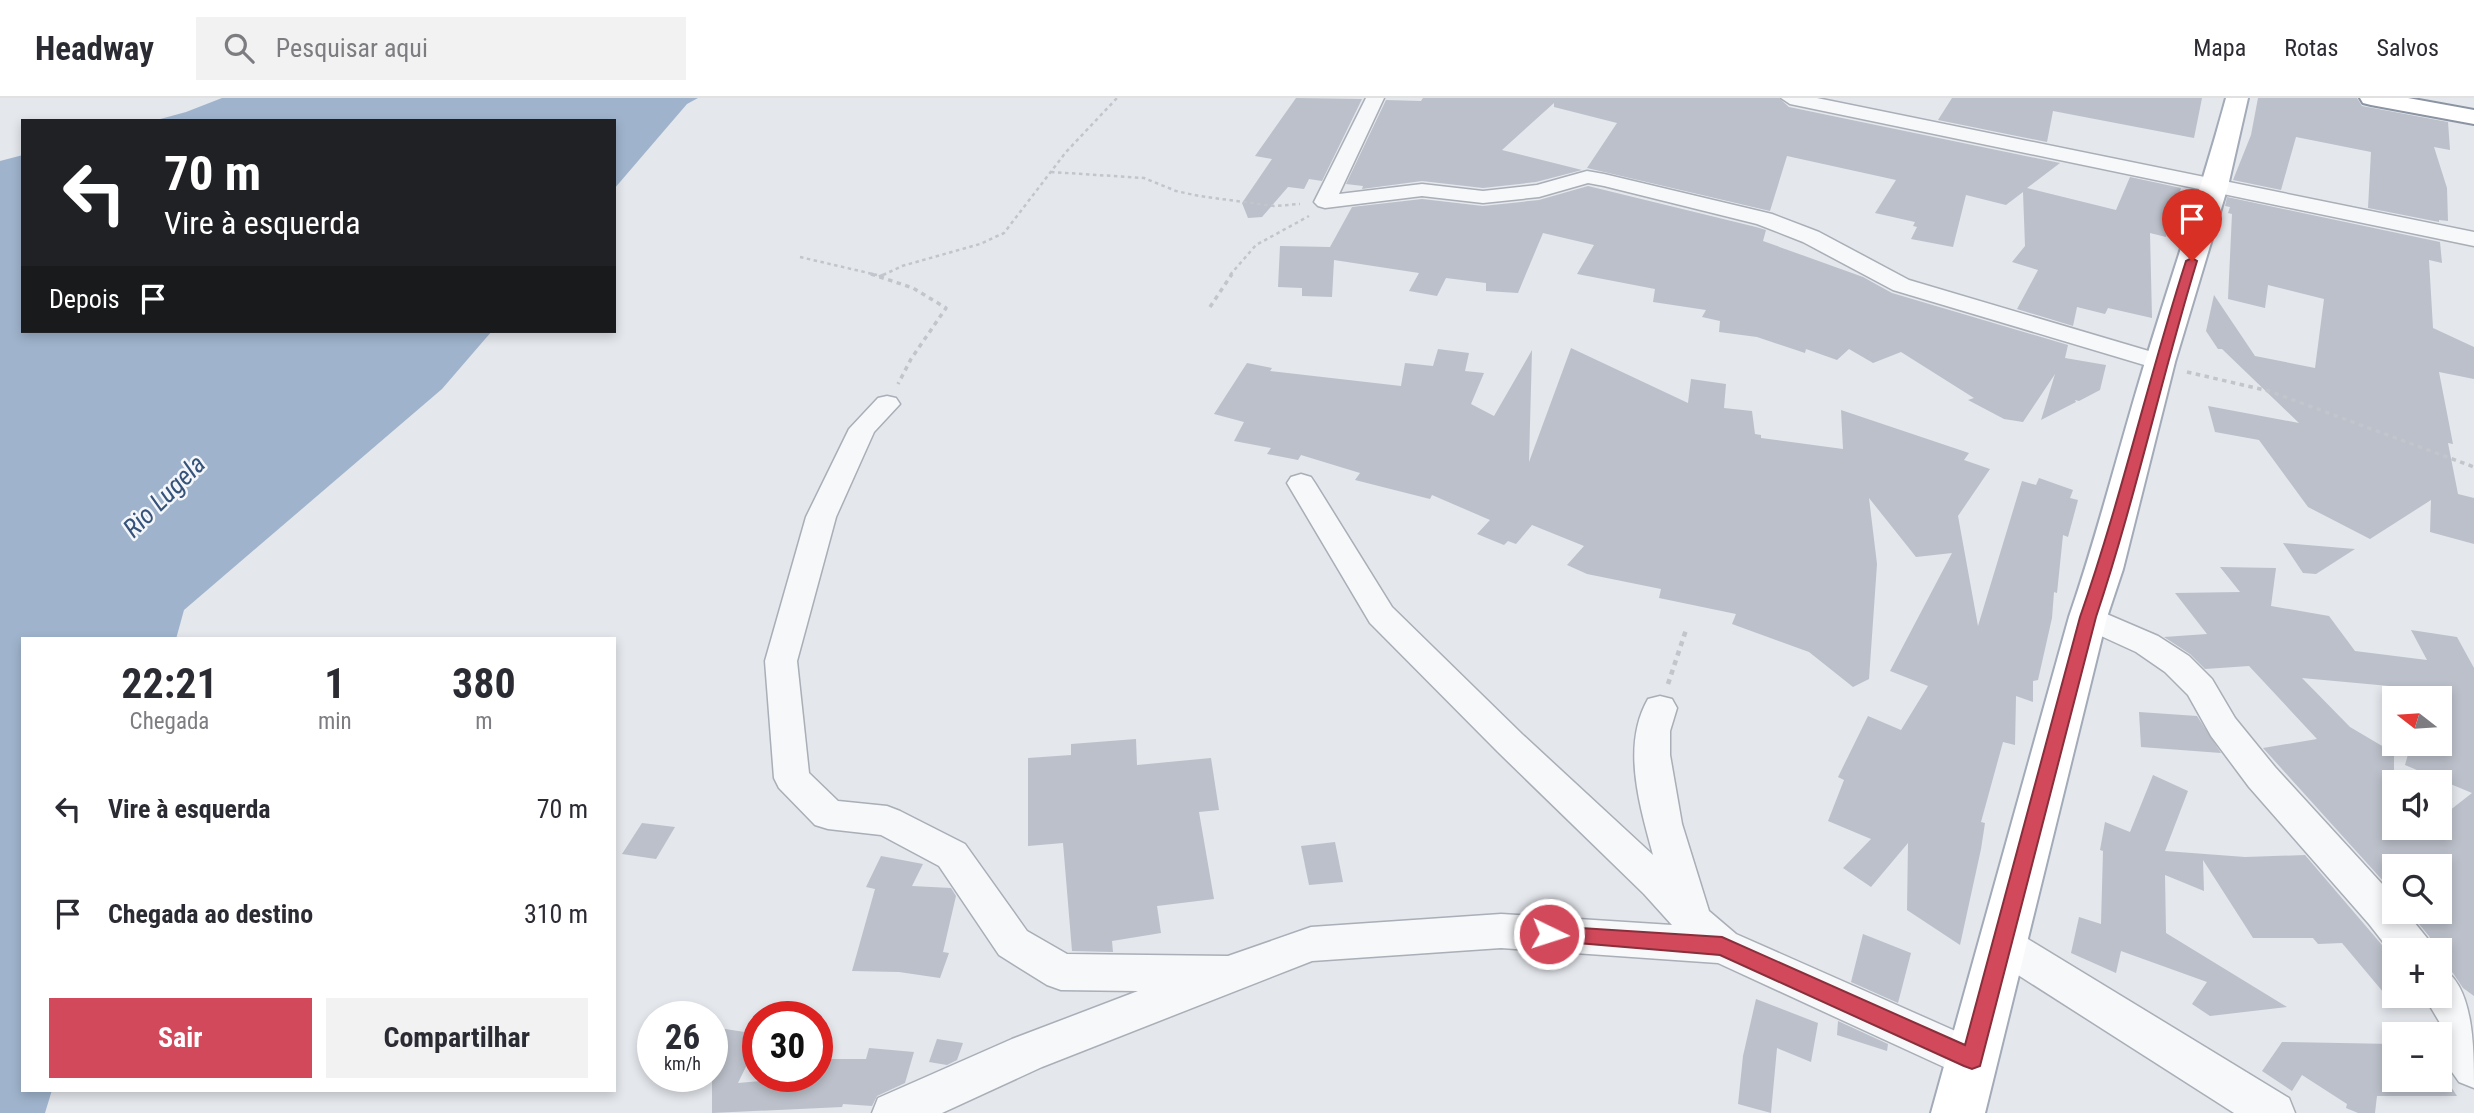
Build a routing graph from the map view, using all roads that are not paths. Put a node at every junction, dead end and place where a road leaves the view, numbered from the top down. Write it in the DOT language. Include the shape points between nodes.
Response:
graph roads {
  1 [pos="1375,98"];
  2 [pos="1790,98"];
  3 [pos="2237,98"];
  4 [pos="2371,98"];
  5 [pos="2474,117"];
  6 [pos="2215,186"];
  7 [pos="2474,239"];
  8 [pos="2160,362"];
  9 [pos="887,404"];
  10 [pos="1301,483"];
  11 [pos="2088,617"];
  12 [pos="1660,708"];
  13 [pos="1707,934"];
  14 [pos="2404,938"];
  15 [pos="2004,945"];
  16 [pos="1228,974"];
  17 [pos="2452,1005"];
  18 [pos="1972,1059"];
  19 [pos="2474,1068"];
  20 [pos="894,1113"];
  21 [pos="1958,1113"];
  22 [pos="2273,1113"];
  1 -- 8 [label="street" via="1325,202 1422,190 1483,197 1539,191 1587,177 1604,180 1765,219 1811,237 1901,285"];
  2 -- 6 [label="street"];
  3 -- 6 [label="main road"];
  4 -- 5 [label="main road"];
  6 -- 7 [label="street"];
  6 -- 8 [label="main road"];
  8 -- 11 [label="main road"];
  9 -- 16 [label="street" via="862,429 821,517 781,661 792,778 828,816 887,821 952,855 1013,943 1061,972"];
  10 -- 13 [label="street" via="1381,615"];
  11 -- 14 [label="street" via="2147,644 2200,687 2223,727 2262,777"];
  11 -- 15 [label="main road"];
  12 -- 13 [label="street" via="1652,732 1655,773 1672,853"];
  13 -- 16 [label="street" via="1501,930 1311,944"];
  13 -- 18 [label="street"];
  15 -- 18 [label="main road"];
  15 -- 22 [label="street"];
  16 -- 20 [label="street" via="1027,1053"];
  17 -- 19 [label="street" via="2461,1020 2462,1051"];
  18 -- 21 [label="main road"];
}
